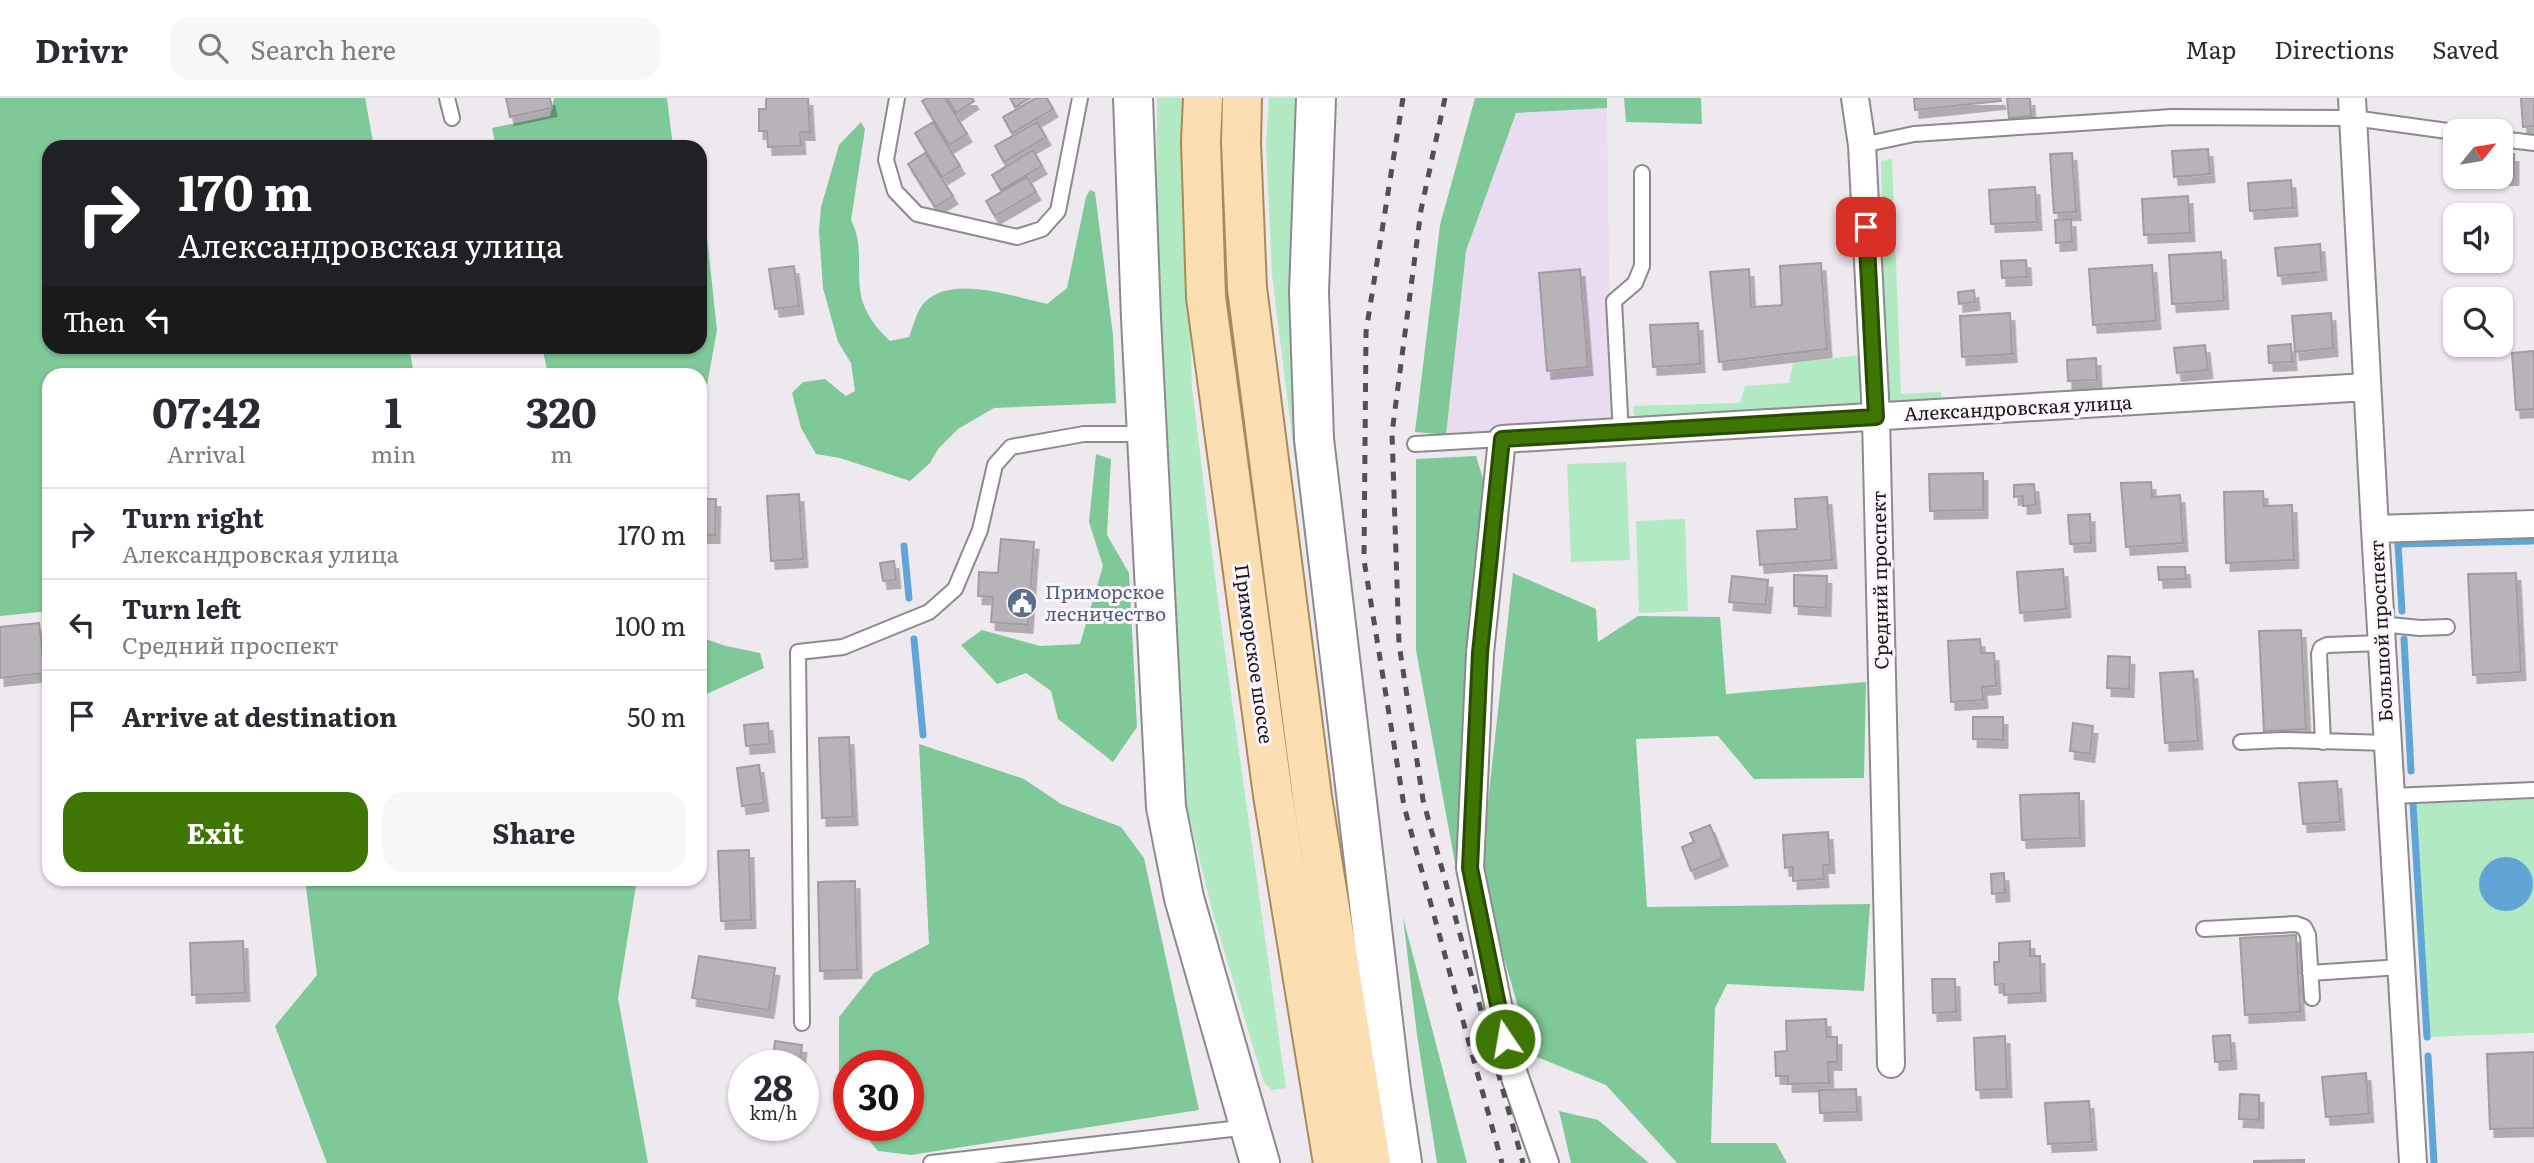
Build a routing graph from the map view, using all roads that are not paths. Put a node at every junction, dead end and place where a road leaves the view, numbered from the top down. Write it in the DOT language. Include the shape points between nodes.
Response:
graph roads {
  1 [pos="447,98"];
  2 [pos="897,98"];
  3 [pos="1080,98"];
  4 [pos="1133,98"];
  5 [pos="1203,98"];
  6 [pos="1242,98"];
  7 [pos="1316,98"];
  8 [pos="1855,98"];
  9 [pos="2353,108"];
  10 [pos="452,118"];
  11 [pos="2443,129"];
  12 [pos="2513,140"];
  13 [pos="2534,143"];
  14 [pos="1862,145"];
  15 [pos="1642,173"];
  16 [pos="2367,387"];
  17 [pos="1876,417"];
  18 [pos="1148,434"];
  19 [pos="1621,434"];
  20 [pos="1502,439"];
  21 [pos="1415,444"];
  22 [pos="2534,524"];
  23 [pos="2375,529"];
  24 [pos="2446,627"];
  25 [pos="2381,633"];
  26 [pos="2323,741"];
  27 [pos="2241,742"];
  28 [pos="2388,743"];
  29 [pos="2534,790"];
  30 [pos="2391,796"];
  31 [pos="2204,929"];
  32 [pos="2401,967"];
  33 [pos="2310,972"];
  34 [pos="2312,998"];
  35 [pos="802,1023"];
  36 [pos="1891,1064"];
  37 [pos="1249,1127"];
  38 [pos="931,1163"];
  39 [pos="1259,1163"];
  40 [pos="1333,1163"];
  41 [pos="1371,1163"];
  42 [pos="1402,1163"];
  43 [pos="1545,1163"];
  44 [pos="2413,1163"];
  1 -- 10 [label="lane"];
  2 -- 3 [label="lane" via="886,160 895,191 916,214 1017,237 1042,229 1058,211"];
  4 -- 18 [label="street"];
  5 -- 40 [label="main road, Приморское шоссе" via="1208,311 1273,795"];
  6 -- 41 [label="main road, Приморское шоссе" via="1247,288 1312,797"];
  7 -- 42 [label="street" via="1309,292 1314,439"];
  8 -- 14 [label="street, Средний проспект"];
  9 -- 11 [label="lane"];
  9 -- 14 [label="lane" via="1914,134"];
  9 -- 16 [label="street, Большой проспект"];
  12 -- 13 [label="lane"];
  14 -- 17 [label="street, Средний проспект"];
  15 -- 19 [label="lane" via="1642,267 1634,283 1614,301"];
  16 -- 17 [label="street, Александровская улица"];
  16 -- 23 [label="street, Большой проспект"];
  17 -- 19 [label="street, Александровская улица"];
  17 -- 36 [label="street, Средний проспект"];
  18 -- 35 [label="lane" via="1083,434 1011,447 995,465 980,530 955,589 929,612 843,647 798,652"];
  18 -- 37 [label="street" via="1166,807 1184,898"];
  19 -- 20 [label="street, Александровская улица"];
  20 -- 21 [label="lane"];
  20 -- 43 [label="street" via="1480,653 1470,868 1510,1063"];
  22 -- 23 [label="street"];
  23 -- 25 [label="street, Большой проспект"];
  24 -- 25 [label="lane"];
  25 -- 26 [label="lane" via="2321,648"];
  25 -- 28 [label="street, Большой проспект"];
  26 -- 27 [label="lane"];
  26 -- 28 [label="lane"];
  28 -- 30 [label="street, Большой проспект"];
  29 -- 30 [label="lane"];
  30 -- 32 [label="street, Большой проспект"];
  31 -- 33 [label="lane" via="2304,927"];
  32 -- 33 [label="lane"];
  32 -- 44 [label="street, Большой проспект"];
  33 -- 34 [label="lane"];
  37 -- 38 [label="lane"];
  37 -- 39 [label="street"];
}
